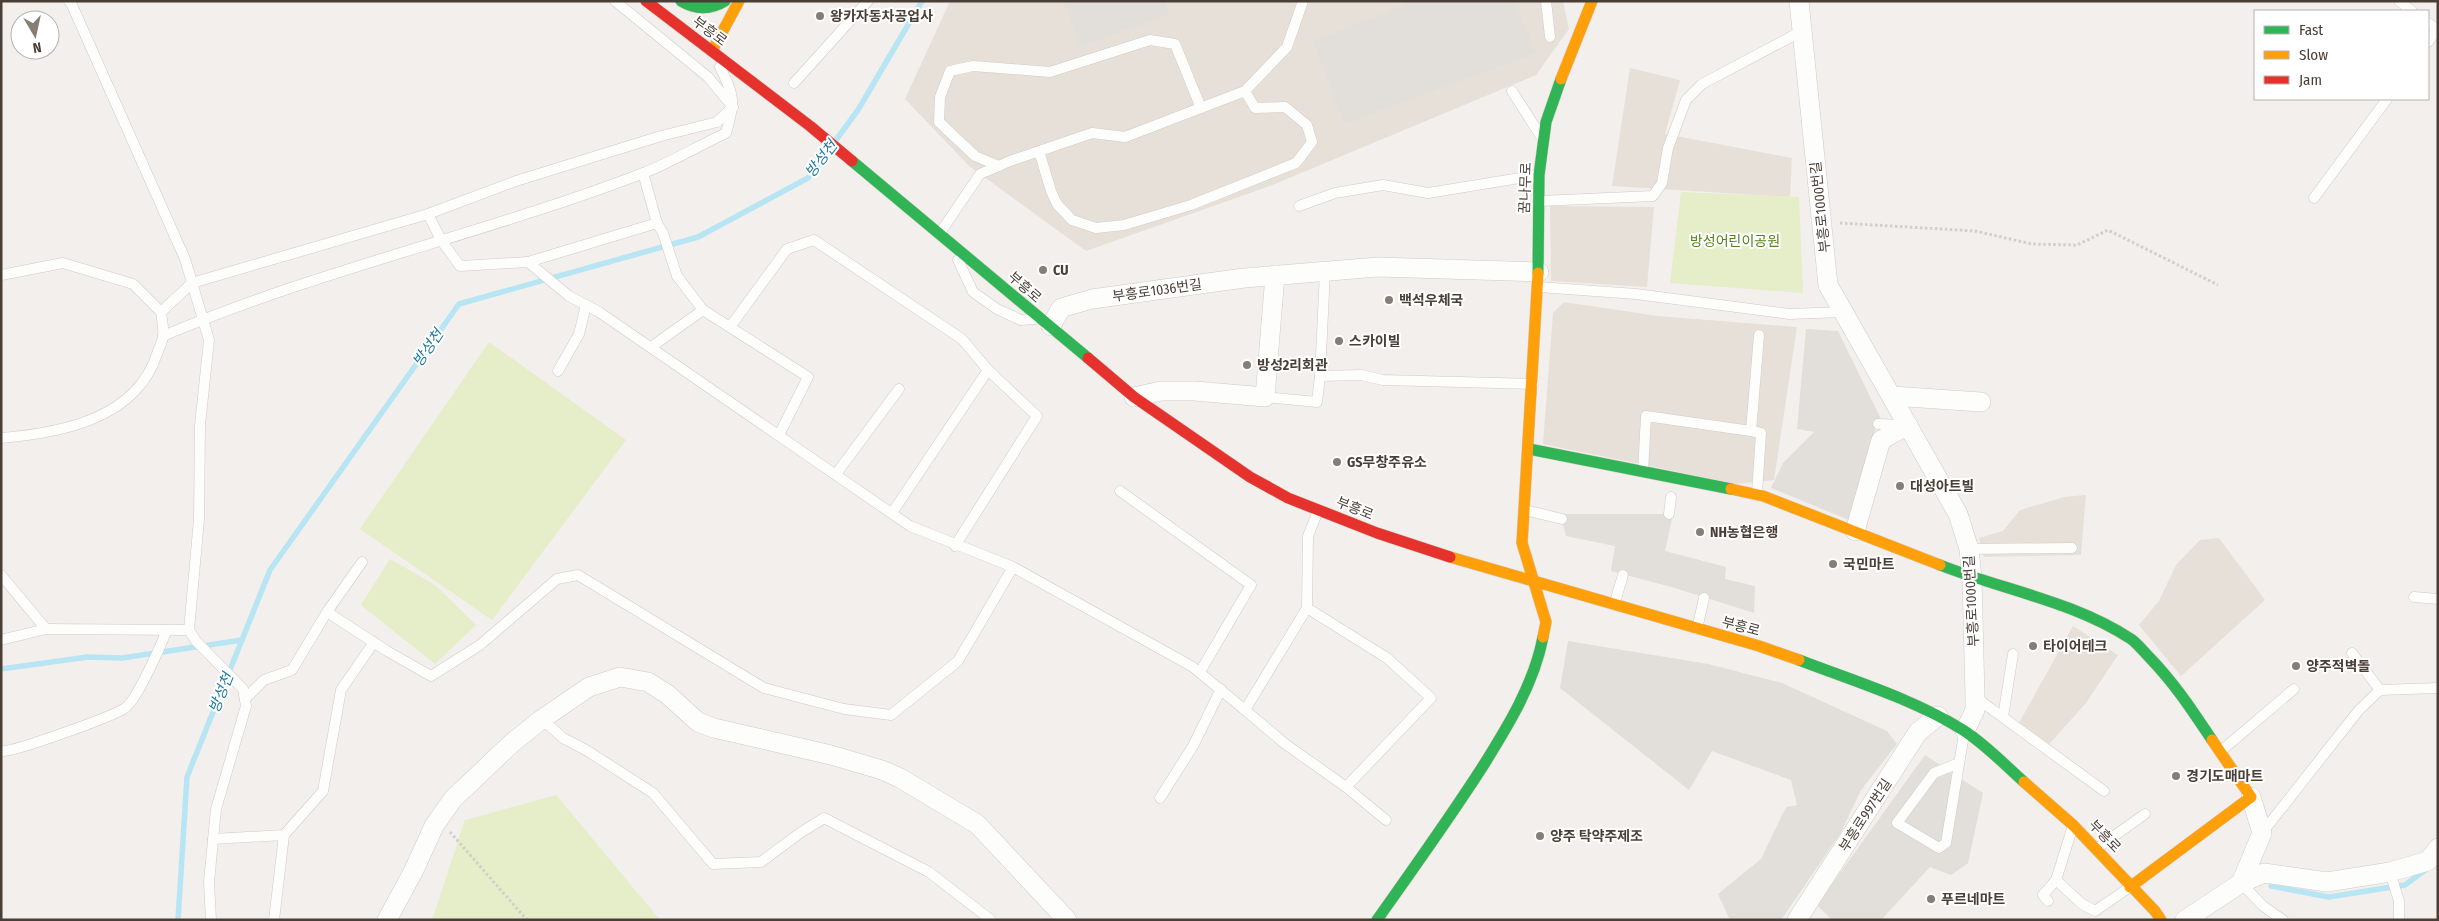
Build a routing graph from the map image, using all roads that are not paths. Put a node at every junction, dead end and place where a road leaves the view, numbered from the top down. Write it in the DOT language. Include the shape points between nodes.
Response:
graph roads {
  1 [pos="69,1"];
  2 [pos="615,1"];
  3 [pos="646,1"];
  4 [pos="681,1"];
  5 [pos="725,1"];
  6 [pos="739,1"];
  7 [pos="868,1"];
  8 [pos="1303,1"];
  9 [pos="1546,1"];
  10 [pos="1592,1"];
  11 [pos="1799,1"];
  12 [pos="2399,1"];
  13 [pos="2411,10"];
  14 [pos="2437,29"];
  15 [pos="1802,31"];
  16 [pos="1550,38"];
  17 [pos="2429,41"];
  18 [pos="712,51"];
  19 [pos="794,83"];
  20 [pos="1245,91"];
  21 [pos="1512,91"];
  22 [pos="2386,100"];
  23 [pos="734,107"];
  24 [pos="1201,108"];
  25 [pos="1544,139"];
  26 [pos="1039,151"];
  27 [pos="1000,166"];
  28 [pos="643,173"];
  29 [pos="1539,175"];
  30 [pos="2314,198"];
  31 [pos="1539,201"];
  32 [pos="1299,206"];
  33 [pos="428,214"];
  34 [pos="656,223"];
  35 [pos="940,233"];
  36 [pos="441,240"];
  37 [pos="950,241"];
  38 [pos="528,262"];
  39 [pos="1324,271"];
  40 [pos="1,275"];
  41 [pos="1275,275"];
  42 [pos="1538,279"];
  43 [pos="192,283"];
  44 [pos="586,306"];
  45 [pos="703,310"];
  46 [pos="161,312"];
  47 [pos="1844,312"];
  48 [pos="203,319"];
  49 [pos="1045,322"];
  50 [pos="730,327"];
  51 [pos="1759,335"];
  52 [pos="163,336"];
  53 [pos="651,347"];
  54 [pos="988,370"];
  55 [pos="558,371"];
  56 [pos="1320,376"];
  57 [pos="1534,384"];
  58 [pos="899,389"];
  59 [pos="1892,396"];
  60 [pos="1134,397"];
  61 [pos="1265,397"];
  62 [pos="1981,402"];
  63 [pos="1878,424"];
  64 [pos="1908,425"];
  65 [pos="1751,431"];
  66 [pos="779,435"];
  67 [pos="1,438"];
  68 [pos="1529,449"];
  69 [pos="1643,472"];
  70 [pos="836,474"];
  71 [pos="1120,491"];
  72 [pos="1757,494"];
  73 [pos="1671,497"];
  74 [pos="1319,510"];
  75 [pos="1525,510"];
  76 [pos="892,513"];
  77 [pos="1669,514"];
  78 [pos="1562,519"];
  79 [pos="1855,531"];
  80 [pos="955,546"];
  81 [pos="2072,548"];
  82 [pos="1969,549"];
  83 [pos="362,562"];
  84 [pos="1012,567"];
  85 [pos="1,575"];
  86 [pos="1623,575"];
  87 [pos="1972,578"];
  88 [pos="1536,582"];
  89 [pos="2414,597"];
  90 [pos="1704,598"];
  91 [pos="2438,599"];
  92 [pos="1613,606"];
  93 [pos="1307,608"];
  94 [pos="327,612"];
  95 [pos="46,629"];
  96 [pos="167,630"];
  97 [pos="189,630"];
  98 [pos="1697,630"];
  99 [pos="1,640"];
  100 [pos="374,642"];
  101 [pos="2352,653"];
  102 [pos="2014,654"];
  103 [pos="1200,672"];
  104 [pos="2438,688"];
  105 [pos="2294,689"];
  106 [pos="1221,690"];
  107 [pos="2380,690"];
  108 [pos="1976,697"];
  109 [pos="245,699"];
  110 [pos="1245,710"];
  111 [pos="1938,716"];
  112 [pos="2003,717"];
  113 [pos="542,719"];
  114 [pos="1965,731"];
  115 [pos="1,751"];
  116 [pos="2220,752"];
  117 [pos="1959,763"];
  118 [pos="1346,787"];
  119 [pos="2104,791"];
  120 [pos="2251,797"];
  121 [pos="1160,798"];
  122 [pos="2145,814"];
  123 [pos="1386,820"];
  124 [pos="2073,825"];
  125 [pos="2262,833"];
  126 [pos="284,835"];
  127 [pos="213,839"];
  128 [pos="2438,848"];
  129 [pos="2095,850"];
  130 [pos="2390,872"];
  131 [pos="2056,880"];
  132 [pos="2242,883"];
  133 [pos="2130,887"];
  134 [pos="2048,901"];
  135 [pos="2092,915"];
  136 [pos="211,920"];
  137 [pos="274,920"];
  138 [pos="387,920"];
  139 [pos="991,920"];
  140 [pos="1067,920"];
  141 [pos="1377,920"];
  142 [pos="1797,920"];
  143 [pos="2161,920"];
  144 [pos="2184,920"];
  145 [pos="2283,920"];
  146 [pos="2399,920"];
  1 -- 43 [label="lane" via="181,250"];
  2 -- 23 [label="lane" via="708,77"];
  3 -- 18 [label="street, 부흥로"];
  4 -- 5 [label="street" via="710,9"];
  6 -- 18 [label="street"];
  7 -- 19 [label="lane"];
  8 -- 20 [label="lane" via="1287,47"];
  9 -- 16 [label="lane"];
  10 -- 25 [label="street, 꿈나무로" via="1546,122"];
  11 -- 15 [label="street, 부흥로1000번길"];
  12 -- 13 [label="lane"];
  14 -- 17 [label="lane"];
  15 -- 31 [label="lane" via="1702,84 1686,100 1668,148 1662,183 1653,196"];
  15 -- 47 [label="street, 부흥로1000번길" via="1828,285"];
  18 -- 23 [label="lane" via="732,90"];
  18 -- 35 [label="street, 부흥로" via="810,126"];
  20 -- 24 [label="lane"];
  20 -- 26 [label="lane" via="1255,108 1286,107 1307,125 1312,142 1296,163 1191,205 1124,225 1096,228 1072,220 1057,204"];
  21 -- 25 [label="lane"];
  22 -- 30 [label="lane"];
  23 -- 28 [label="lane" via="726,133"];
  23 -- 33 [label="lane" via="717,122 661,136 516,182"];
  24 -- 26 [label="lane" via="1125,137 1092,133"];
  24 -- 27 [label="lane" via="1175,44 1150,40 1050,72 973,66 950,72 940,97 939,122 975,156"];
  25 -- 29 [label="street, 꿈나무로"];
  26 -- 27 [label="lane"];
  27 -- 35 [label="lane" via="980,174"];
  28 -- 34 [label="lane"];
  28 -- 36 [label="lane"];
  29 -- 31 [label="street, 꿈나무로"];
  29 -- 32 [label="lane" via="1428,194 1383,185 1335,193"];
  31 -- 42 [label="street, 꿈나무로"];
  33 -- 36 [label="lane"];
  33 -- 43 [label="lane"];
  34 -- 38 [label="lane"];
  34 -- 45 [label="lane" via="663,233 677,276"];
  35 -- 37 [label="street, 부흥로"];
  36 -- 38 [label="lane" via="460,266"];
  36 -- 48 [label="lane"];
  37 -- 49 [label="street, 부흥로"];
  37 -- 49 [label="lane" via="973,292 997,309 1021,320"];
  38 -- 44 [label="lane" via="568,296"];
  39 -- 41 [label="street, 부흥로1036번길"];
  39 -- 42 [label="street, 부흥로1036번길" via="1378,267"];
  39 -- 56 [label="lane"];
  40 -- 46 [label="lane" via="63,263 133,284"];
  41 -- 49 [label="street, 부흥로1036번길" via="1092,299 1061,308"];
  41 -- 61 [label="street"];
  42 -- 47 [label="lane" via="1789,314"];
  42 -- 57 [label="street, 꿈나무로"];
  43 -- 46 [label="lane"];
  43 -- 48 [label="lane"];
  44 -- 53 [label="lane"];
  44 -- 55 [label="lane" via="579,334"];
  45 -- 50 [label="lane"];
  45 -- 53 [label="lane"];
  46 -- 52 [label="lane"];
  47 -- 59 [label="street, 부흥로1000번길"];
  48 -- 52 [label="lane"];
  48 -- 97 [label="lane" via="209,340 200,425 198,520"];
  49 -- 60 [label="street, 부흥로"];
  50 -- 54 [label="lane" via="786,249 814,240 962,339"];
  50 -- 66 [label="lane" via="808,377"];
  51 -- 65 [label="lane"];
  52 -- 67 [label="lane" via="152,371 126,402 88,422 40,435"];
  53 -- 66 [label="lane"];
  54 -- 76 [label="lane"];
  54 -- 80 [label="lane" via="1037,416"];
  56 -- 57 [label="lane" via="1362,375 1383,380"];
  56 -- 61 [label="lane" via="1317,402"];
  57 -- 68 [label="street, 꿈나무로"];
  58 -- 70 [label="lane"];
  59 -- 62 [label="street"];
  59 -- 64 [label="street, 부흥로1000번길"];
  60 -- 61 [label="street" via="1161,391"];
  60 -- 74 [label="street, 부흥로" via="1250,477 1288,498"];
  63 -- 64 [label="lane"];
  64 -- 79 [label="street" via="1881,440 1866,474"];
  64 -- 82 [label="street, 부흥로1000번길" via="1958,514"];
  65 -- 69 [label="lane" via="1646,416"];
  65 -- 72 [label="lane" via="1761,433"];
  66 -- 70 [label="lane"];
  68 -- 69 [label="street"];
  68 -- 75 [label="street, 꿈나무로"];
  69 -- 72 [label="street"];
  70 -- 76 [label="lane"];
  71 -- 103 [label="lane" via="1251,585"];
  72 -- 79 [label="street"];
  73 -- 77 [label="lane"];
  74 -- 88 [label="street, 부흥로" via="1422,549"];
  74 -- 93 [label="lane" via="1308,536"];
  75 -- 78 [label="lane"];
  75 -- 88 [label="street, 꿈나무로" via="1522,542"];
  76 -- 80 [label="lane" via="910,526"];
  79 -- 87 [label="street"];
  80 -- 84 [label="lane"];
  81 -- 82 [label="lane"];
  82 -- 87 [label="street, 부흥로1000번길"];
  83 -- 94 [label="lane"];
  84 -- 100 [label="lane" via="958,660 891,715 844,709 764,688 578,575 557,579 480,646 431,676"];
  84 -- 103 [label="lane"];
  85 -- 95 [label="lane"];
  86 -- 92 [label="lane"];
  87 -- 108 [label="street, 부흥로1000번길"];
  87 -- 116 [label="street" via="2080,612 2132,640 2174,683"];
  88 -- 92 [label="street, 부흥로"];
  88 -- 141 [label="street, 꿈나무로" via="1546,622 1529,686 1467,791"];
  89 -- 91 [label="lane"];
  90 -- 98 [label="lane"];
  92 -- 98 [label="street, 부흥로"];
  93 -- 110 [label="lane"];
  93 -- 118 [label="lane" via="1387,658 1431,698"];
  94 -- 100 [label="lane"];
  94 -- 109 [label="lane" via="292,670 264,680"];
  95 -- 96 [label="lane"];
  95 -- 99 [label="lane"];
  96 -- 97 [label="lane"];
  96 -- 115 [label="lane" via="126,708 48,739"];
  97 -- 109 [label="lane" via="238,682"];
  98 -- 111 [label="street, 부흥로" via="1809,663"];
  100 -- 126 [label="lane" via="341,690 323,791"];
  101 -- 107 [label="lane"];
  102 -- 112 [label="lane"];
  103 -- 106 [label="lane"];
  104 -- 107 [label="lane"];
  105 -- 116 [label="lane"];
  106 -- 110 [label="lane"];
  106 -- 121 [label="lane" via="1193,746"];
  107 -- 125 [label="lane" via="2359,710"];
  108 -- 112 [label="lane"];
  108 -- 114 [label="street, 부흥로1000번길" via="1975,710"];
  109 -- 127 [label="lane" via="246,706 216,809"];
  110 -- 118 [label="lane" via="1284,743"];
  111 -- 114 [label="street, 부흥로"];
  111 -- 142 [label="street, 부흥로997번길" via="1918,732"];
  112 -- 119 [label="lane"];
  113 -- 138 [label="street" via="453,799 439,819"];
  113 -- 139 [label="lane" via="563,738 653,793 714,864 761,862 824,818 929,872"];
  113 -- 140 [label="street" via="589,687 620,677 648,682 706,725 882,770 977,824"];
  114 -- 117 [label="lane"];
  114 -- 124 [label="street, 부흥로"];
  116 -- 120 [label="street"];
  117 -- 117 [label="lane" via="1934,773 1897,823 1939,848 1946,842"];
  118 -- 123 [label="lane"];
  120 -- 125 [label="street"];
  120 -- 133 [label="street"];
  122 -- 129 [label="lane"];
  124 -- 129 [label="street, 부흥로"];
  124 -- 131 [label="lane"];
  125 -- 132 [label="street"];
  126 -- 127 [label="lane"];
  126 -- 137 [label="lane"];
  127 -- 136 [label="lane" via="209,882"];
  128 -- 130 [label="street" via="2428,861"];
  129 -- 133 [label="street, 부흥로"];
  130 -- 132 [label="street" via="2327,882 2264,873"];
  130 -- 146 [label="lane" via="2399,901"];
  131 -- 134 [label="lane" via="2043,895"];
  131 -- 135 [label="lane"];
  132 -- 144 [label="street"];
  132 -- 145 [label="lane" via="2263,906"];
  133 -- 135 [label="lane"];
  133 -- 143 [label="street, 부흥로"];
}
